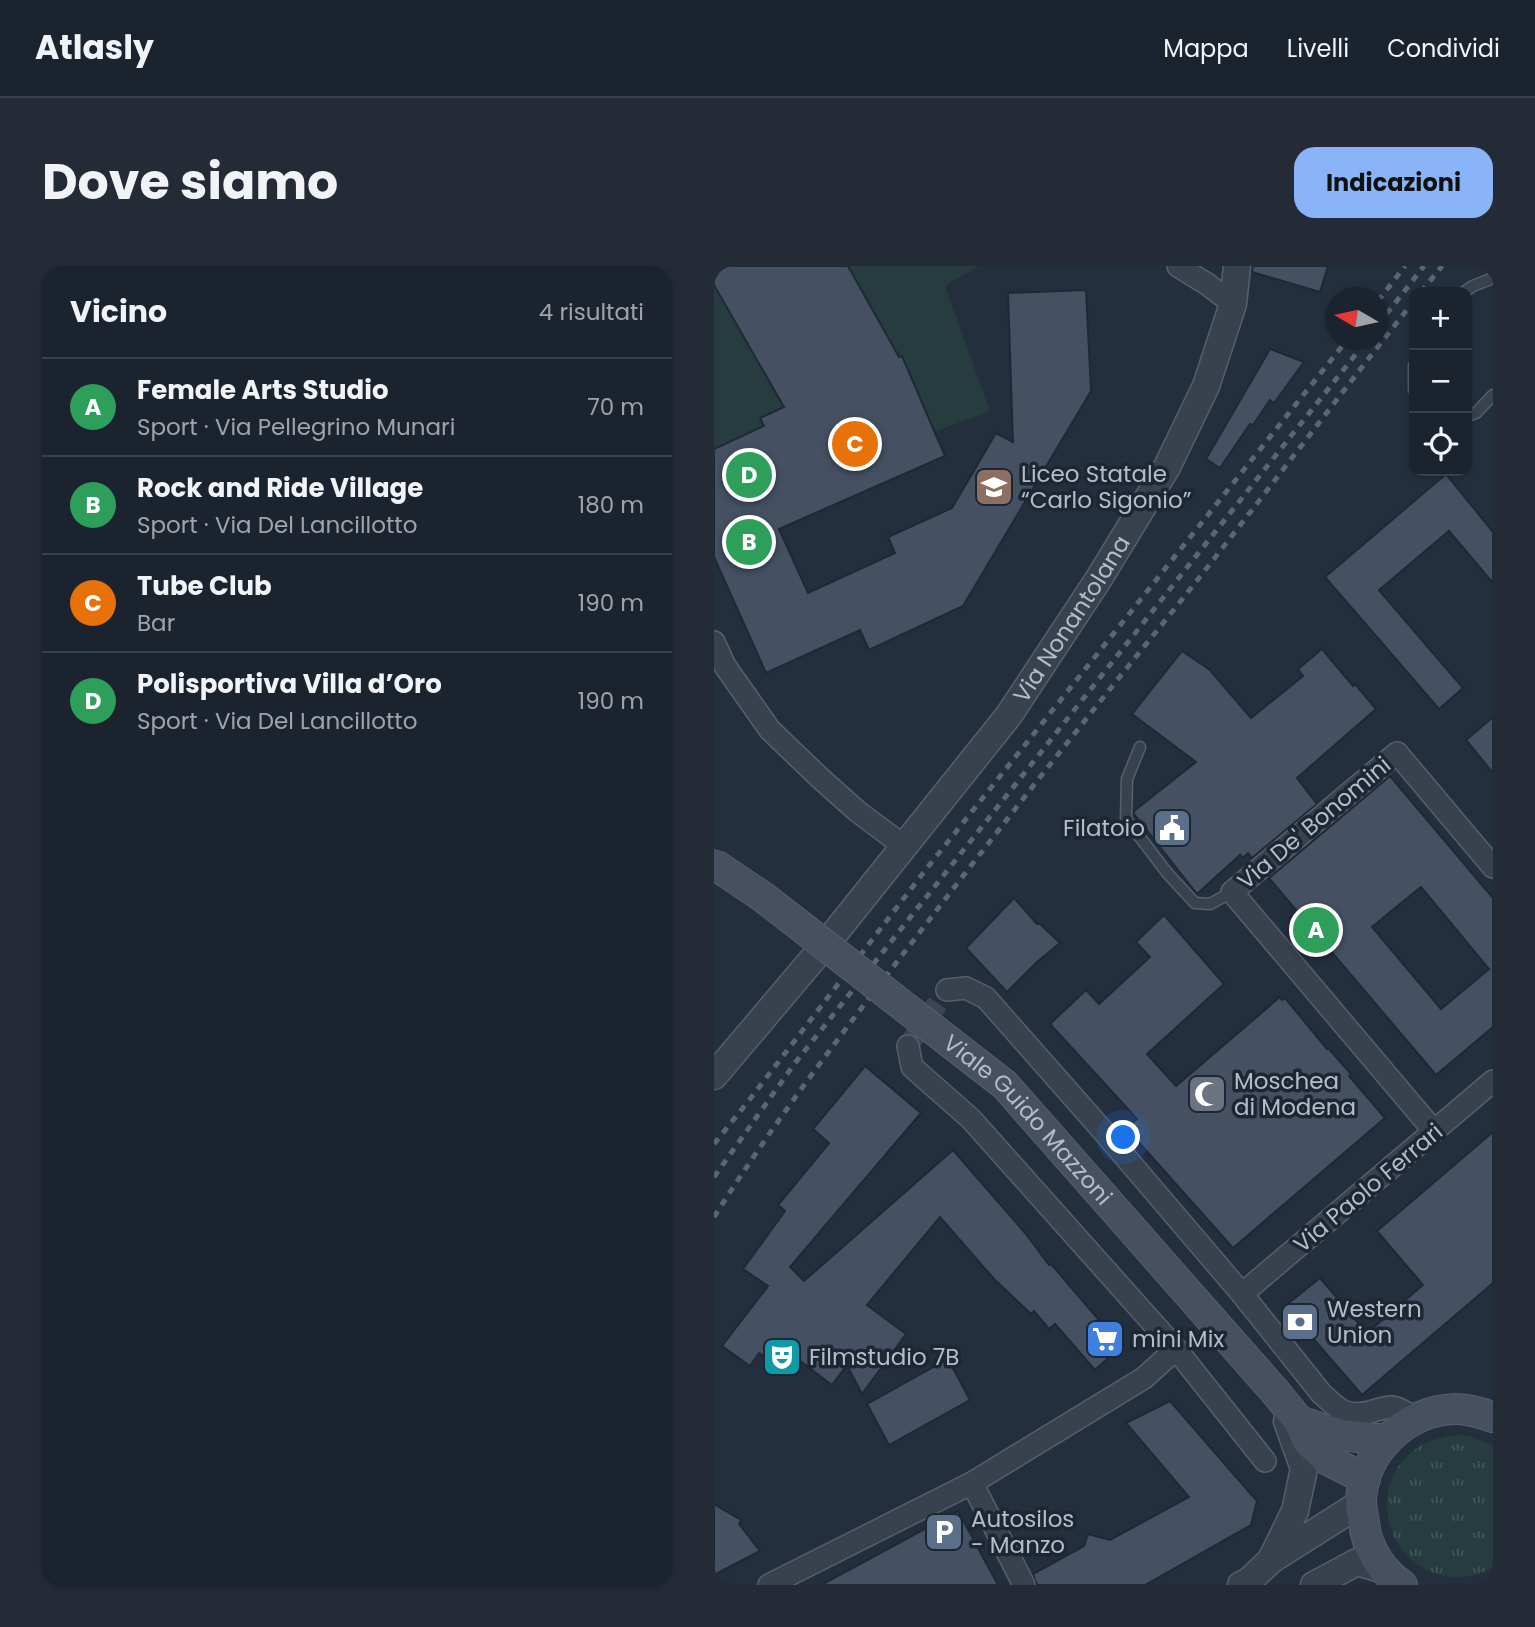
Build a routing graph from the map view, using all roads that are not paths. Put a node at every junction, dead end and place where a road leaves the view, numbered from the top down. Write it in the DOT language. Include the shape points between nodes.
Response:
graph roads {
  1 [pos="1178,266"];
  2 [pos="1237,266"];
  3 [pos="1493,278"];
  4 [pos="1472,287"];
  5 [pos="1233,304"];
  6 [pos="1493,395"];
  7 [pos="1472,414"];
  8 [pos="714,642"];
  9 [pos="1140,747"];
  10 [pos="905,847"];
  11 [pos="714,864"];
  12 [pos="1493,867"];
  13 [pos="1232,892"];
  14 [pos="947,990"];
  15 [pos="908,1046"];
  16 [pos="714,1076"];
  17 [pos="1493,1081"];
  18 [pos="1434,1131"];
  19 [pos="1242,1294"];
  20 [pos="1176,1349"];
  21 [pos="1277,1394"];
  22 [pos="1493,1417"];
  23 [pos="1417,1419"];
  24 [pos="1298,1421"];
  25 [pos="1387,1440"];
  26 [pos="1265,1461"];
  27 [pos="972,1483"];
  28 [pos="1363,1491"];
  29 [pos="1271,1560"];
  30 [pos="1394,1578"];
  31 [pos="769,1585"];
  32 [pos="1024,1585"];
  33 [pos="1241,1585"];
  34 [pos="1314,1585"];
  1 -- 5 [label="street"];
  2 -- 5 [label="street, Via Nonantolana"];
  3 -- 4 [label="lane"];
  5 -- 10 [label="street, Via Nonantolana" via="1206,386 1167,467 1009,715"];
  6 -- 7 [label="lane"];
  8 -- 10 [label="street" via="725,666 770,730 857,811"];
  9 -- 13 [label="lane" via="1126,779 1126,819 1195,903 1210,904"];
  10 -- 16 [label="street, Via Nonantolana"];
  11 -- 21 [label="main road, Viale Guido Mazzoni, bridge" via="1005,1085"];
  12 -- 13 [label="street, Via De' Bonomini" via="1397,753"];
  13 -- 18 [label="street"];
  14 -- 19 [label="street, Viale Guido Mazzoni" via="967,988 986,998"];
  15 -- 20 [label="street, Viale Guido Mazzoni" via="912,1066 971,1119"];
  17 -- 18 [label="street, Via Paolo Ferrari"];
  18 -- 19 [label="street, Via Paolo Ferrari"];
  19 -- 23 [label="street, Viale Guido Mazzoni" via="1341,1411 1355,1415 1392,1407"];
  20 -- 26 [label="street, Viale Guido Mazzoni"];
  20 -- 27 [label="street" via="1144,1378"];
  21 -- 24 [label="main road, Viale Guido Mazzoni"];
  21 -- 29 [label="street" via="1304,1469 1295,1511"];
  22 -- 23 [label="main road" via="1456,1409"];
  23 -- 25 [label="main road"];
  24 -- 25 [label="main road" via="1340,1435"];
  24 -- 28 [label="main road, Viale Guido Mazzoni" via="1308,1441"];
  25 -- 28 [label="main road" via="1376,1453"];
  27 -- 31 [label="street"];
  27 -- 32 [label="street"];
  28 -- 29 [label="street"];
  28 -- 30 [label="main road" via="1365,1536"];
  29 -- 33 [label="street"];
  30 -- 34 [label="street" via="1357,1562"];
}
